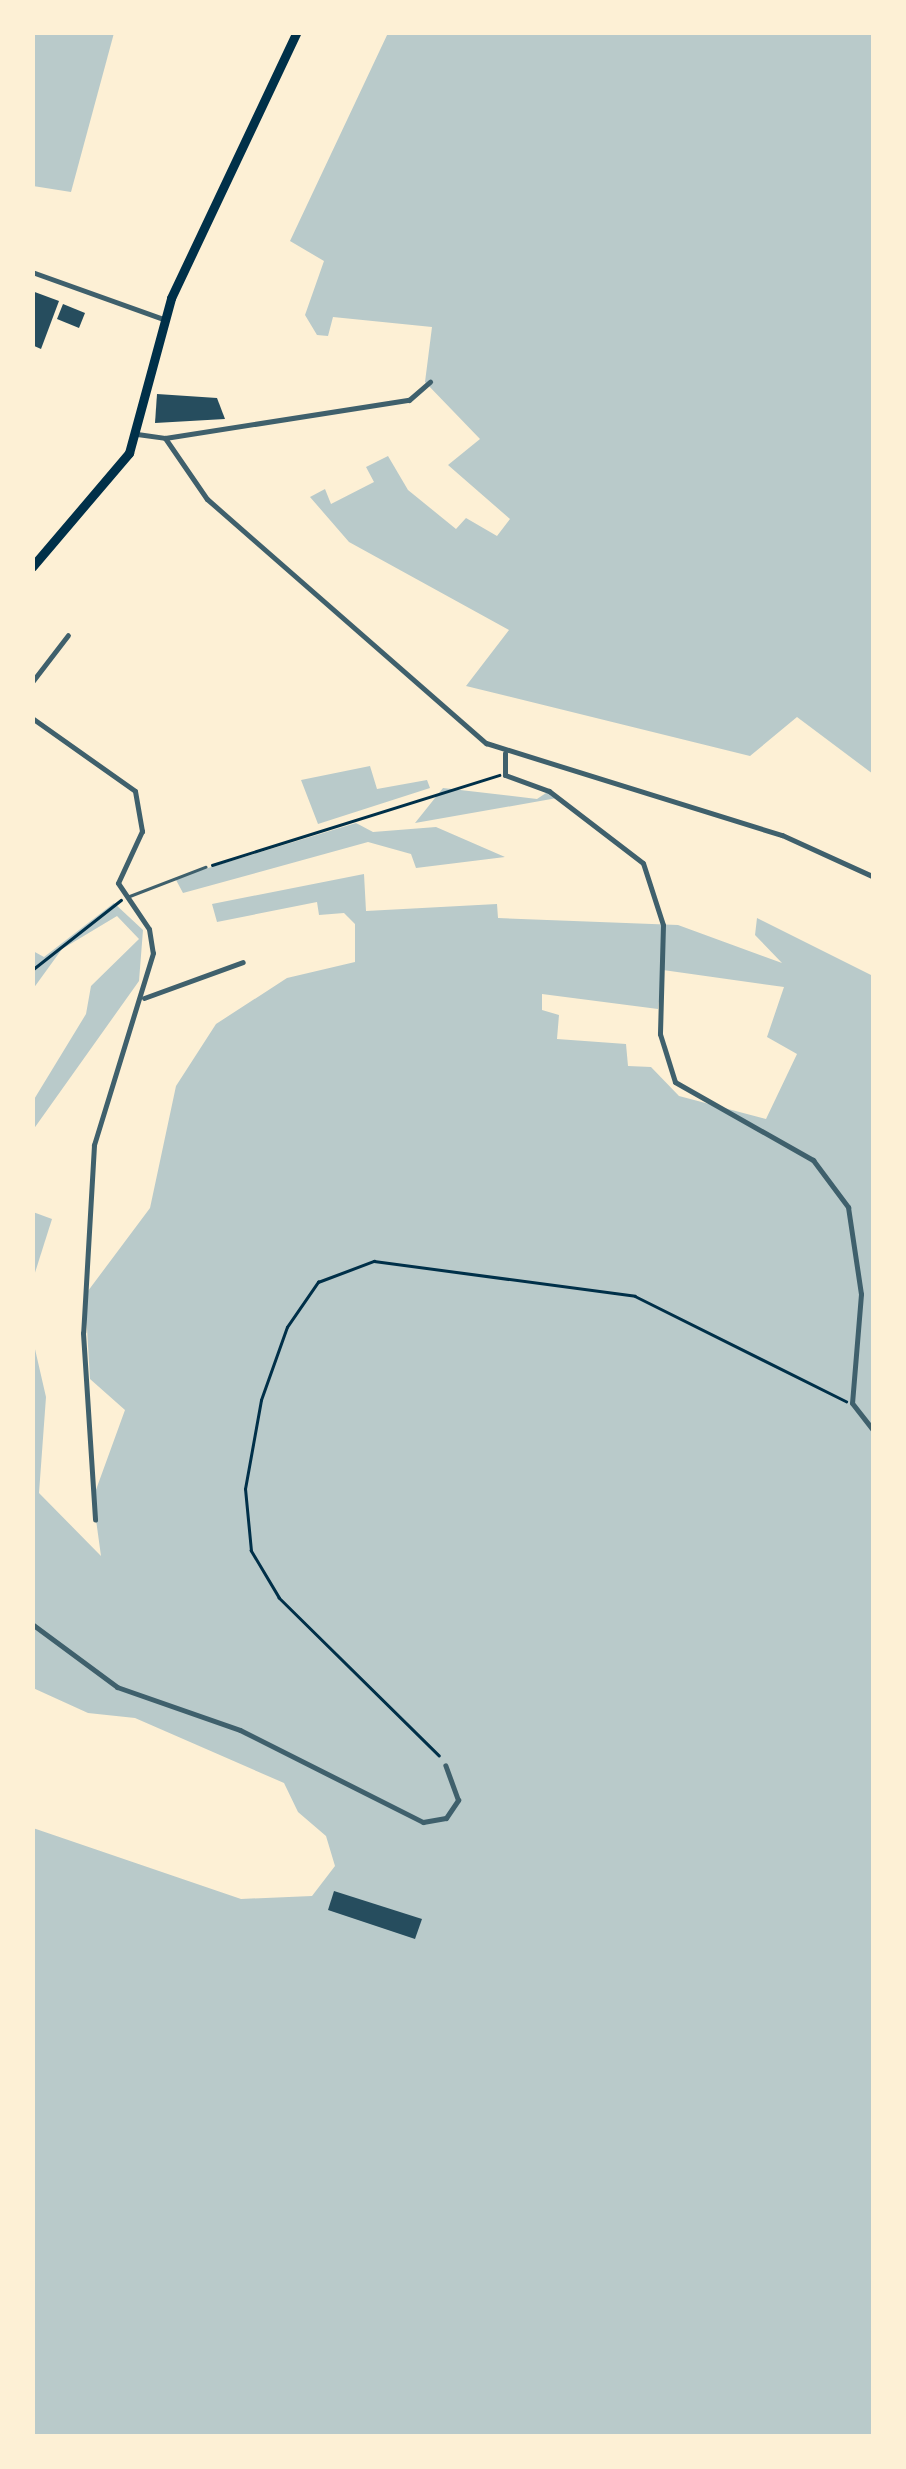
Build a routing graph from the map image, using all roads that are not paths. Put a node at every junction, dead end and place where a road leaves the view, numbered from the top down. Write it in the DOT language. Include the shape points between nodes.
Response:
graph roads {
  1 [pos="297,32"];
  2 [pos="32,272"];
  3 [pos="163,320"];
  4 [pos="430,382"];
  5 [pos="137,434"];
  6 [pos="165,438"];
  7 [pos="32,567"];
  8 [pos="68,636"];
  9 [pos="32,682"];
  10 [pos="32,718"];
  11 [pos="506,754"];
  12 [pos="205,867"];
  13 [pos="874,877"];
  14 [pos="126,896"];
  15 [pos="242,962"];
  16 [pos="144,998"];
  17 [pos="874,1431"];
  18 [pos="95,1520"];
  19 [pos="32,1624"];
  20 [pos="445,1764"];
  1 -- 3 [label="main road"];
  2 -- 3 [label="street"];
  3 -- 5 [label="main road"];
  4 -- 6 [label="street" via="409,400"];
  5 -- 6 [label="street"];
  5 -- 7 [label="main road" via="118,469"];
  6 -- 11 [label="street" via="221,512"];
  8 -- 9 [label="street"];
  10 -- 14 [label="street" via="134,791 142,831 118,877"];
  11 -- 13 [label="street" via="782,835"];
  11 -- 17 [label="street" via="505,775 549,792 642,863 663,924 658,1009 675,1082 813,1160 848,1207 861,1294 852,1403"];
  12 -- 14 [label="lane"];
  14 -- 16 [label="street" via="149,929"];
  15 -- 16 [label="street"];
  16 -- 18 [label="street" via="109,1077 94,1144 83,1333"];
  19 -- 20 [label="street" via="118,1687 254,1736 423,1822 446,1818 458,1800"];
}
